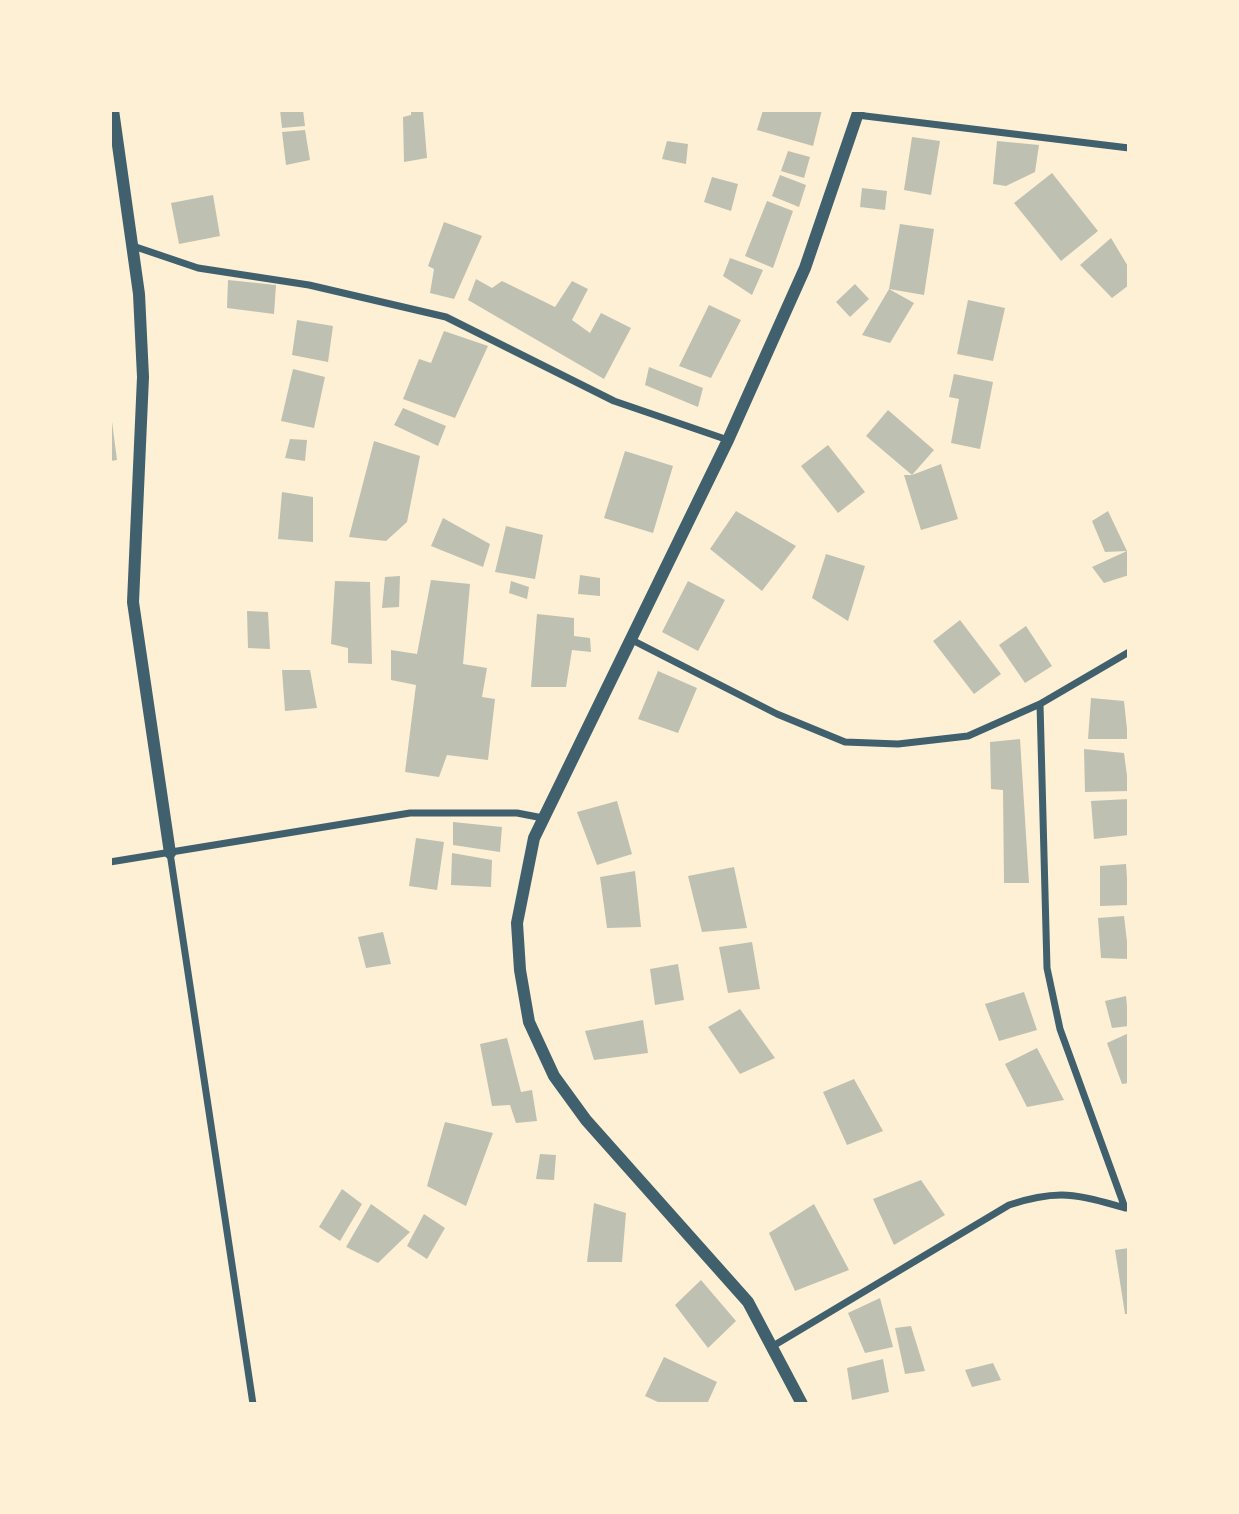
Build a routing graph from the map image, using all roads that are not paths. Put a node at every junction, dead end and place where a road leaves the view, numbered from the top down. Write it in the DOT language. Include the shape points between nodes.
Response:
graph roads {
  1 [pos="113,110"];
  2 [pos="858,113"];
  3 [pos="1129,148"];
  4 [pos="133,246"];
  5 [pos="728,440"];
  6 [pos="632,640"];
  7 [pos="1129,652"];
  8 [pos="1041,704"];
  9 [pos="543,818"];
  10 [pos="170,853"];
  11 [pos="110,862"];
  12 [pos="1127,1208"];
  13 [pos="773,1346"];
  14 [pos="253,1404"];
  15 [pos="802,1404"];
  1 -- 4 [label="street"];
  2 -- 3 [label="street"];
  2 -- 5 [label="street" via="805,268"];
  4 -- 5 [label="street" via="198,268 309,285 446,317 614,401"];
  4 -- 10 [label="street" via="143,377 133,602"];
  5 -- 6 [label="street"];
  6 -- 8 [label="street" via="777,714 845,742 898,744 968,736"];
  6 -- 9 [label="street"];
  7 -- 8 [label="street"];
  8 -- 12 [label="street" via="1046,968 1060,1029"];
  9 -- 10 [label="street" via="517,813 410,813"];
  9 -- 13 [label="street" via="534,838 517,923 529,1022 549,1065 586,1120 748,1302"];
  10 -- 11 [label="street"];
  10 -- 14 [label="street"];
  12 -- 13 [label="street" via="1076,1194 1042,1194 1009,1205"];
  13 -- 15 [label="street"];
}
